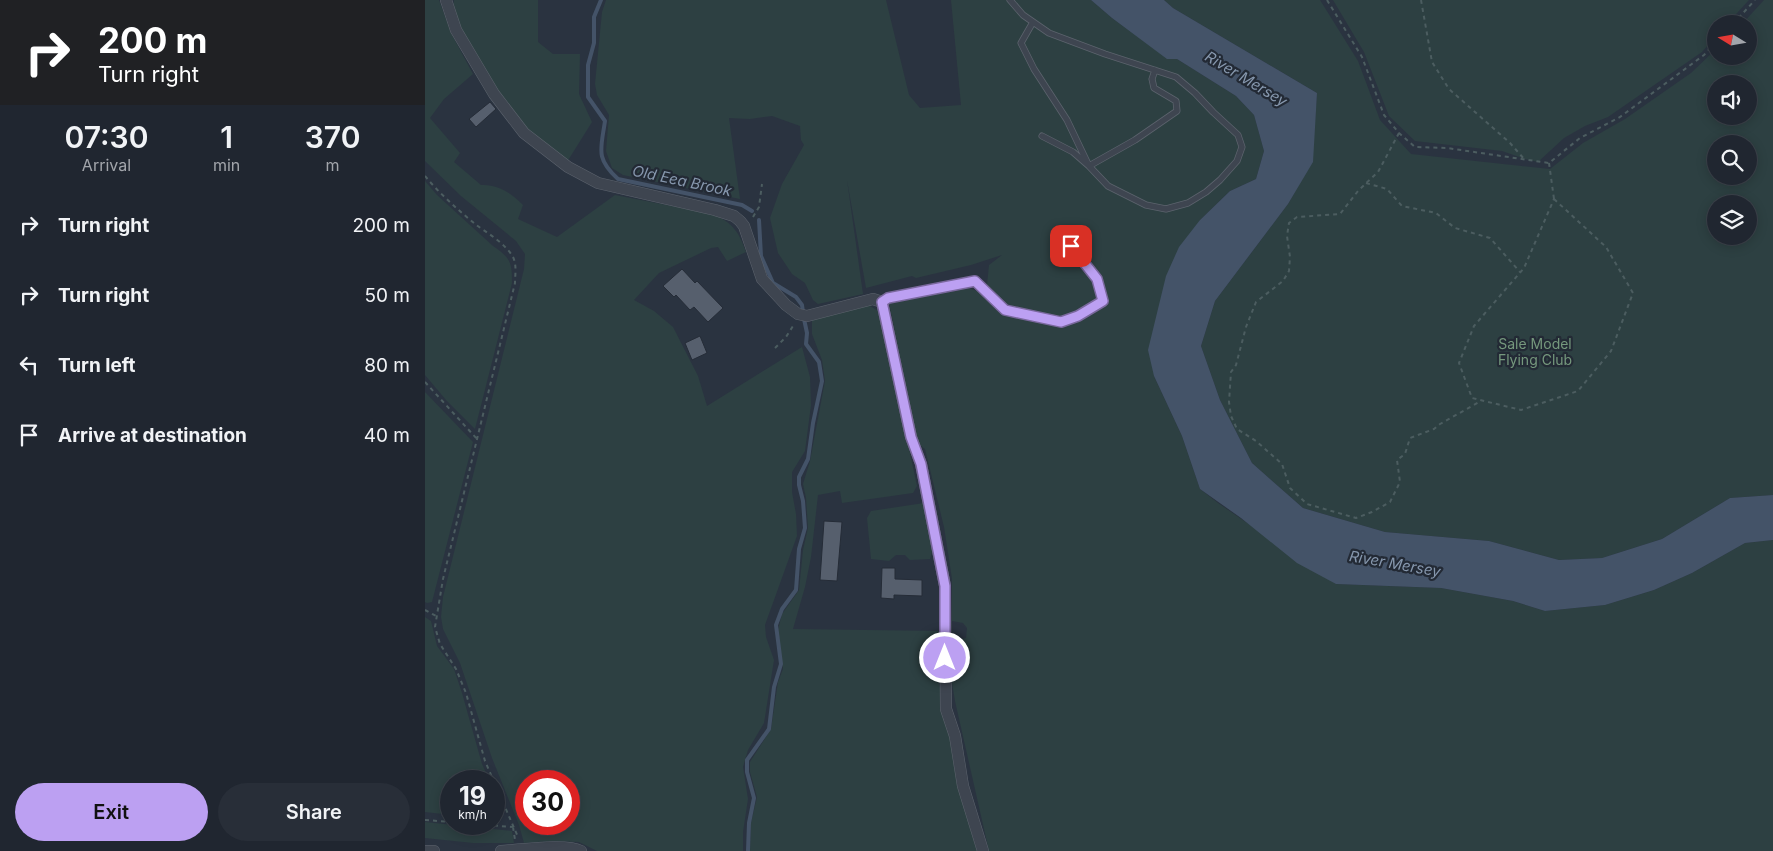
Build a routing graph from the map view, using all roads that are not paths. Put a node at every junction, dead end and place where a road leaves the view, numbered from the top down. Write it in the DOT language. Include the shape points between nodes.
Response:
graph roads {
  1 [pos="446,0"];
  2 [pos="1010,0"];
  3 [pos="1033,22"];
  4 [pos="1155,70"];
  5 [pos="1042,136"];
  6 [pos="1089,166"];
  7 [pos="1071,246"];
  8 [pos="882,302"];
  9 [pos="425,850"];
  10 [pos="519,850"];
  11 [pos="434,851"];
  12 [pos="501,851"];
  13 [pos="581,851"];
  14 [pos="983,851"];
  1 -- 8 [label="street" via="456,30 494,94 524,134 568,167 598,183 734,216 743,224 762,279 798,314 807,316 873,299"];
  2 -- 3 [label="lane"];
  3 -- 4 [label="lane" via="1049,33 1076,44"];
  3 -- 6 [label="lane" via="1021,43 1067,120"];
  4 -- 6 [label="lane" via="1154,88 1176,100 1177,111"];
  4 -- 6 [label="lane" via="1176,77 1238,135 1242,147 1237,161 1206,192 1188,203 1166,209 1146,205 1108,186"];
  5 -- 6 [label="lane" via="1073,152"];
  7 -- 8 [label="lane" via="1097,279 1103,301 1061,322 1005,310 975,281 888,298"];
  8 -- 14 [label="street" via="911,437 921,464 945,586 946,708 955,736 963,786"];
  9 -- 11 [label="street"];
  10 -- 12 [label="street"];
  10 -- 13 [label="street" via="554,847"];
}
